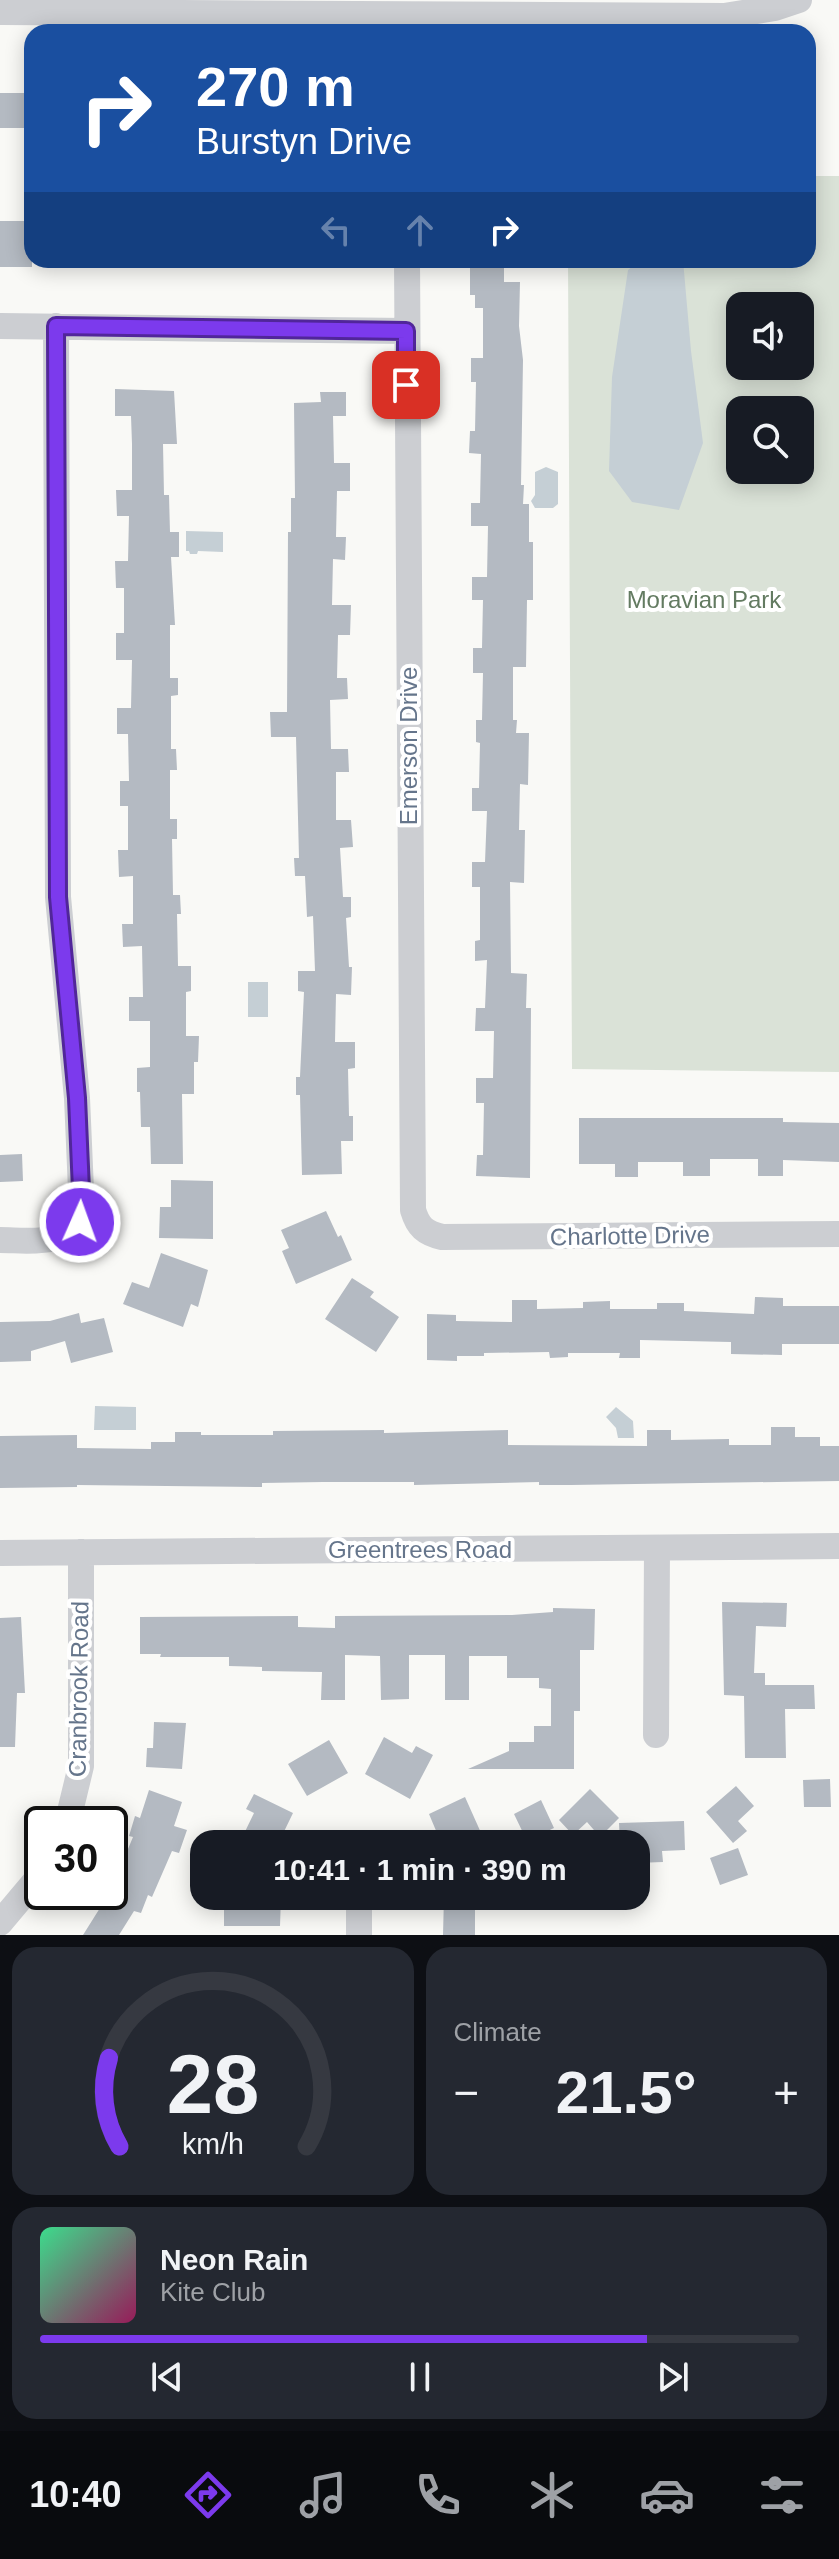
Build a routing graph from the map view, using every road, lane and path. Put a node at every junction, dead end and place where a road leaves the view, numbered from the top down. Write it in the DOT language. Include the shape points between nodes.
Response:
graph roads {
  1 [pos="799,0"];
  2 [pos="643,7"];
  3 [pos="0,12"];
  4 [pos="409,23"];
  5 [pos="407,268"];
  6 [pos="0,326"];
  7 [pos="56,326"];
  8 [pos="406,331"];
  9 [pos="422,1230"];
  10 [pos="839,1234"];
  11 [pos="0,1240"];
  12 [pos="839,1546"];
  13 [pos="657,1548"];
  14 [pos="81,1552"];
  15 [pos="0,1553"];
  16 [pos="656,1735"];
  17 [pos="71,1806"];
  18 [pos="24,1897"];
  19 [pos="359,1910"];
  20 [pos="0,1923"];
  21 [pos="359,1935"];
  1 -- 2 [label="street" via="724,16"];
  2 -- 4 [label="street"];
  3 -- 4 [label="street"];
  5 -- 8 [label="street, Emerson Drive"];
  6 -- 7 [label="street"];
  7 -- 8 [label="street"];
  7 -- 11 [label="street" via="58,897 82,1213 72,1230 54,1239"];
  8 -- 9 [label="street, Emerson Drive" via="413,1210"];
  9 -- 10 [label="street, Charlotte Drive" via="442,1237"];
  12 -- 13 [label="street, Greentrees Road"];
  13 -- 14 [label="street, Greentrees Road"];
  13 -- 16 [label="street"];
  14 -- 15 [label="street, Greentrees Road"];
  14 -- 17 [label="street, Cranbrook Road" via="81,1766"];
  18 -- 20 [label="street"];
  19 -- 21 [label="street"];
}
